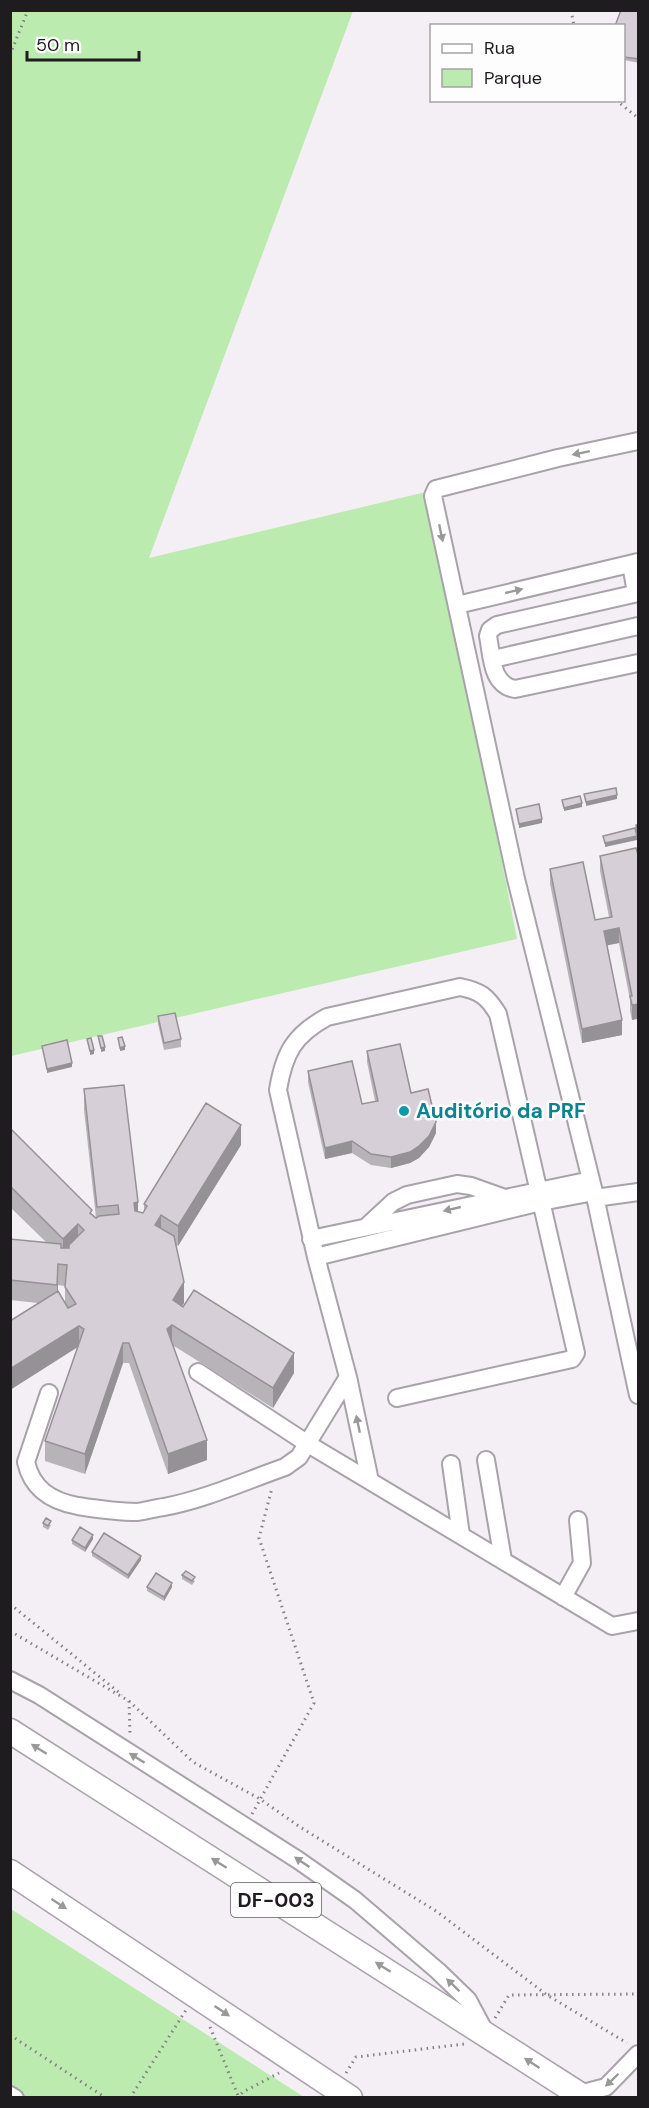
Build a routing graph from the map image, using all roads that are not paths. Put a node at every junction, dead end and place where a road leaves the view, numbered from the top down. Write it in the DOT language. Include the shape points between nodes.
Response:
graph roads {
  1 [pos="639,441"];
  2 [pos="635,563"];
  3 [pos="637,593"];
  4 [pos="457,605"];
  5 [pos="639,626"];
  6 [pos="493,659"];
  7 [pos="639,663"];
  8 [pos="594,1190"];
  9 [pos="639,1192"];
  10 [pos="539,1196"];
  11 [pos="503,1197"];
  12 [pos="363,1229"];
  13 [pos="312,1239"];
  14 [pos="361,1246"];
  15 [pos="315,1257"];
  16 [pos="198,1372"];
  17 [pos="348,1377"];
  18 [pos="49,1393"];
  19 [pos="639,1395"];
  20 [pos="397,1398"];
  21 [pos="308,1444"];
  22 [pos="486,1460"];
  23 [pos="451,1464"];
  24 [pos="370,1481"];
  25 [pos="578,1520"];
  26 [pos="461,1535"];
  27 [pos="502,1560"];
  28 [pos="563,1597"];
  29 [pos="639,1621"];
  30 [pos="10,1680"];
  31 [pos="10,1731"];
  32 [pos="10,1872"];
  33 [pos="486,2033"];
  34 [pos="633,2049"];
  35 [pos="343,2093"];
  36 [pos="10,2095"];
  37 [pos="582,2096"];
  38 [pos="15,2097"];
  1 -- 4 [label="lane, one-way" via="436,489 433,496"];
  2 -- 3 [label="lane"];
  4 -- 2 [label="lane, one-way"];
  3 -- 6 [label="lane" via="497,625 488,636"];
  4 -- 8 [label="lane" via="516,879"];
  5 -- 6 [label="lane"];
  6 -- 7 [label="lane" via="501,683 515,689"];
  8 -- 9 [label="lane"];
  8 -- 10 [label="lane"];
  8 -- 19 [label="lane"];
  10 -- 11 [label="lane"];
  10 -- 13 [label="lane" via="498,1014 489,1000 475,990 460,987 327,1017 292,1044 278,1090"];
  10 -- 14 [label="lane" via="434,1230"];
  10 -- 20 [label="lane" via="575,1356"];
  11 -- 12 [label="lane, one-way"];
  11 -- 12 [label="lane" via="457,1184 407,1195 393,1202"];
  12 -- 13 [label="lane"];
  12 -- 14 [label="lane"];
  13 -- 15 [label="lane"];
  14 -- 15 [label="lane"];
  15 -- 17 [label="lane"];
  16 -- 21 [label="lane"];
  17 -- 21 [label="lane"];
  24 -- 17 [label="lane, one-way"];
  18 -- 21 [label="lane" via="26,1462 38,1488 71,1504 139,1512 190,1502 277,1470 299,1457"];
  21 -- 24 [label="lane"];
  22 -- 27 [label="lane"];
  23 -- 26 [label="lane"];
  24 -- 26 [label="lane"];
  25 -- 28 [label="lane" via="582,1563"];
  26 -- 27 [label="lane"];
  27 -- 28 [label="lane"];
  28 -- 29 [label="lane" via="612,1626"];
  33 -- 30 [label="lane, one-way" via="468,2000 356,1900"];
  33 -- 31 [label="highway, DF-003, one-way"];
  32 -- 35 [label="highway, one-way"];
  37 -- 33 [label="highway, DF-003, one-way"];
  34 -- 37 [label="lane, one-way" via="606,2087"];
  36 -- 38 [label="lane"];
}
